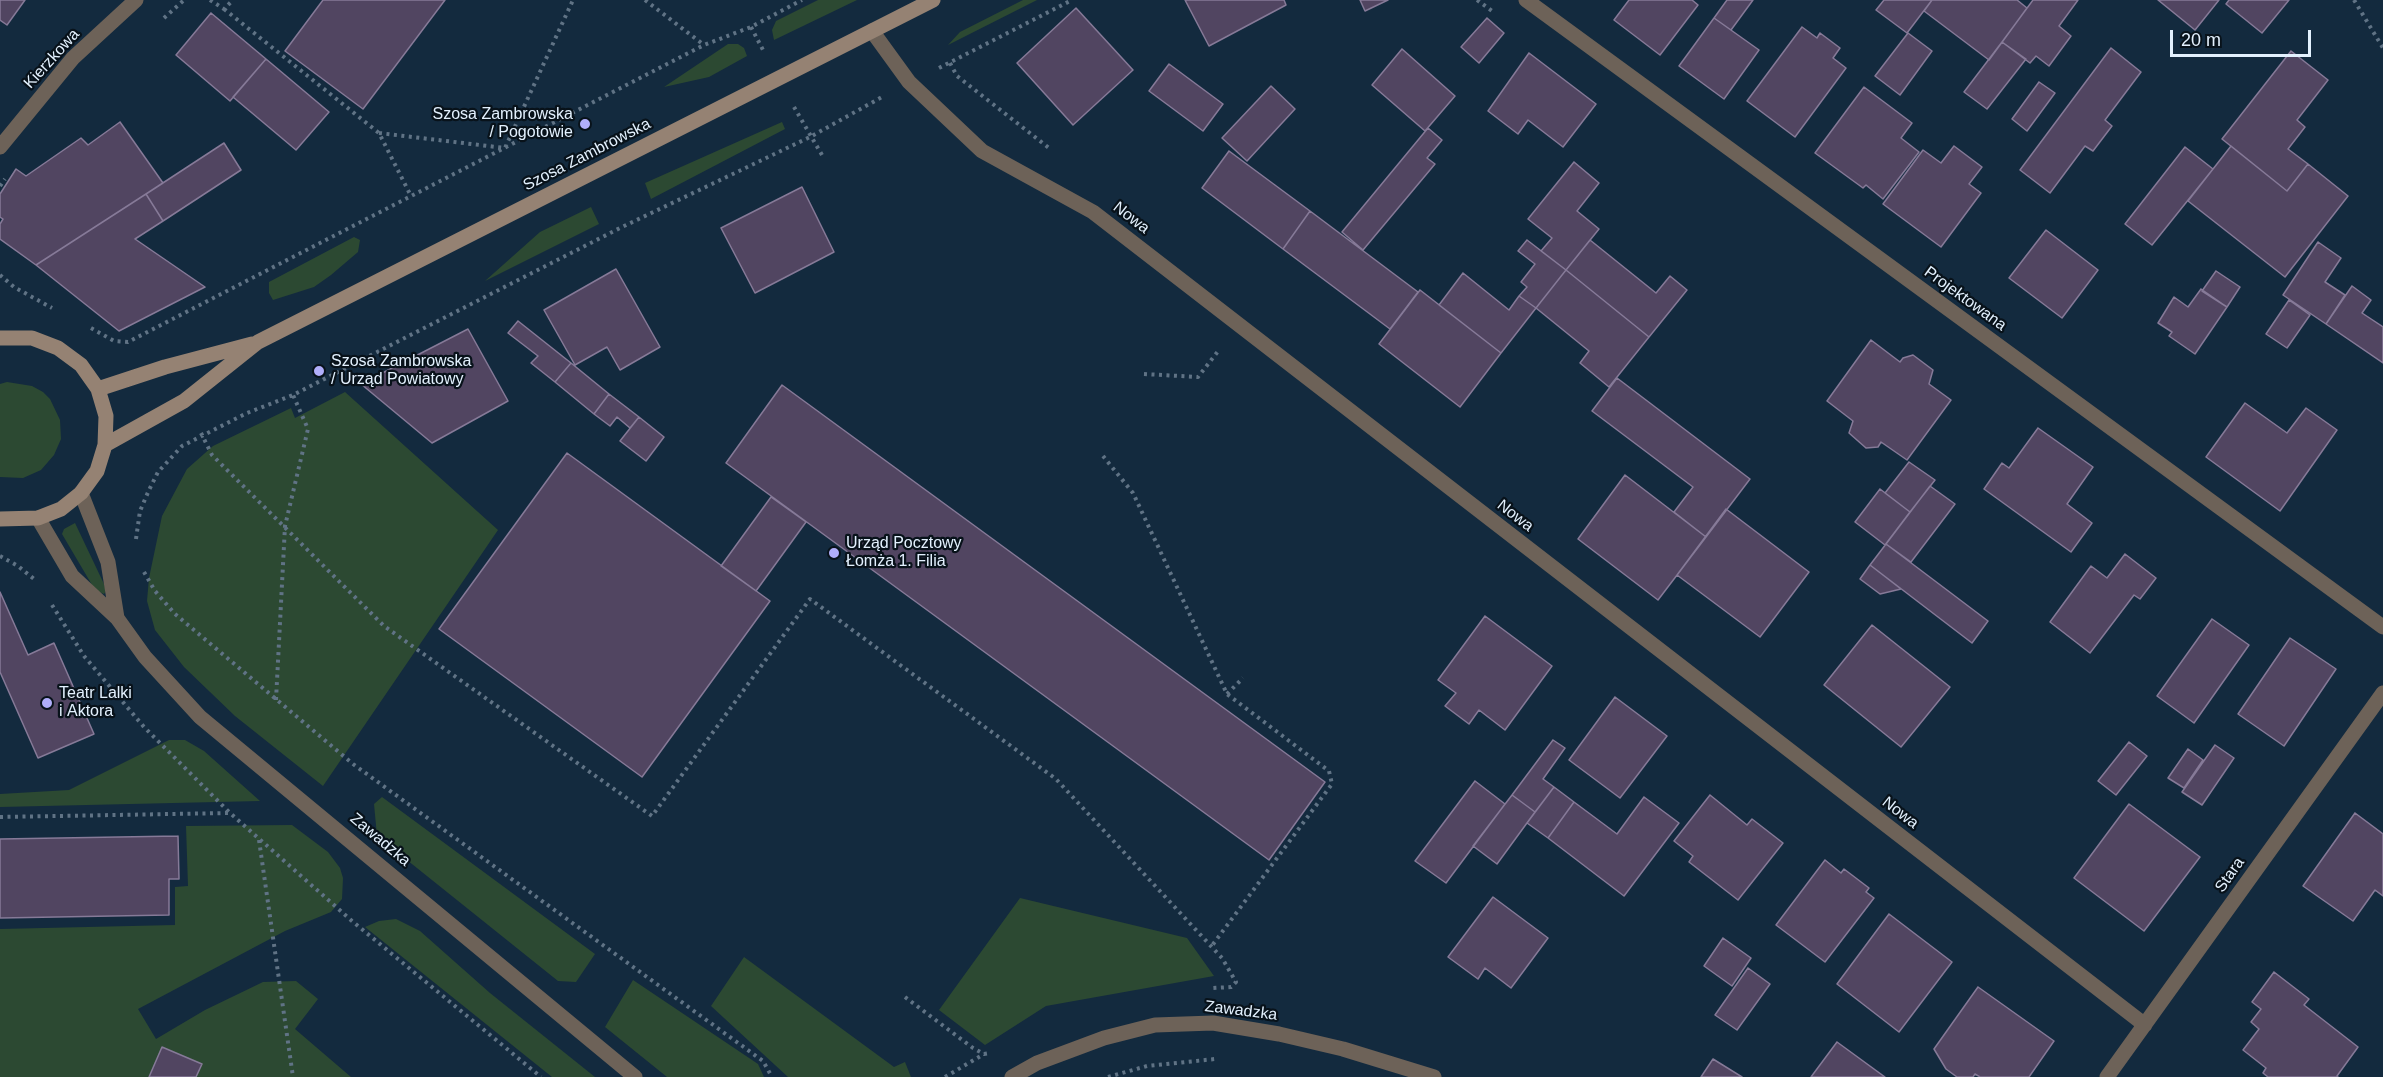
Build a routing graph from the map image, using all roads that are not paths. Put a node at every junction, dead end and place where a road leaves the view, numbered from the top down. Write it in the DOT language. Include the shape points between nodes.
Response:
graph roads {
  1 [pos="136,0"];
  2 [pos="933,0"];
  3 [pos="1526,0"];
  4 [pos="872,31"];
  5 [pos="0,147"];
  6 [pos="1,336"];
  7 [pos="258,342"];
  8 [pos="98,389"];
  9 [pos="105,445"];
  10 [pos="81,493"];
  11 [pos="38,518"];
  12 [pos="0,519"];
  13 [pos="117,618"];
  14 [pos="2383,627"];
  15 [pos="2383,693"];
  16 [pos="2145,1025"];
  17 [pos="635,1077"];
  18 [pos="1012,1077"];
  19 [pos="1434,1077"];
  20 [pos="2107,1077"];
  1 -- 5 [label="street, Kierzkowa" via="73,58"];
  2 -- 4 [label="street, Szosa Zambrowska"];
  3 -- 14 [label="street, Projektowana"];
  4 -- 7 [label="street, Szosa Zambrowska"];
  4 -- 16 [label="street, Nowa" via="909,82 982,151 1093,212"];
  6 -- 8 [label="street" via="32,338 58,348 81,365"];
  7 -- 8 [label="street, Szosa Zambrowska"];
  7 -- 9 [label="street, Szosa Zambrowska" via="184,401"];
  8 -- 9 [label="street" via="106,416"];
  9 -- 10 [label="street" via="97,471"];
  10 -- 11 [label="street" via="61,509"];
  10 -- 13 [label="street, Zawadzka" via="108,562"];
  11 -- 12 [label="street"];
  11 -- 13 [label="street, Zawadzka" via="72,576"];
  13 -- 17 [label="street, Zawadzka" via="145,657 200,717"];
  15 -- 16 [label="street, Stara"];
  16 -- 20 [label="street, Stara"];
  18 -- 19 [label="street, Zawadzka" via="1037,1063 1104,1038 1155,1025 1213,1023 1343,1049"];
}
